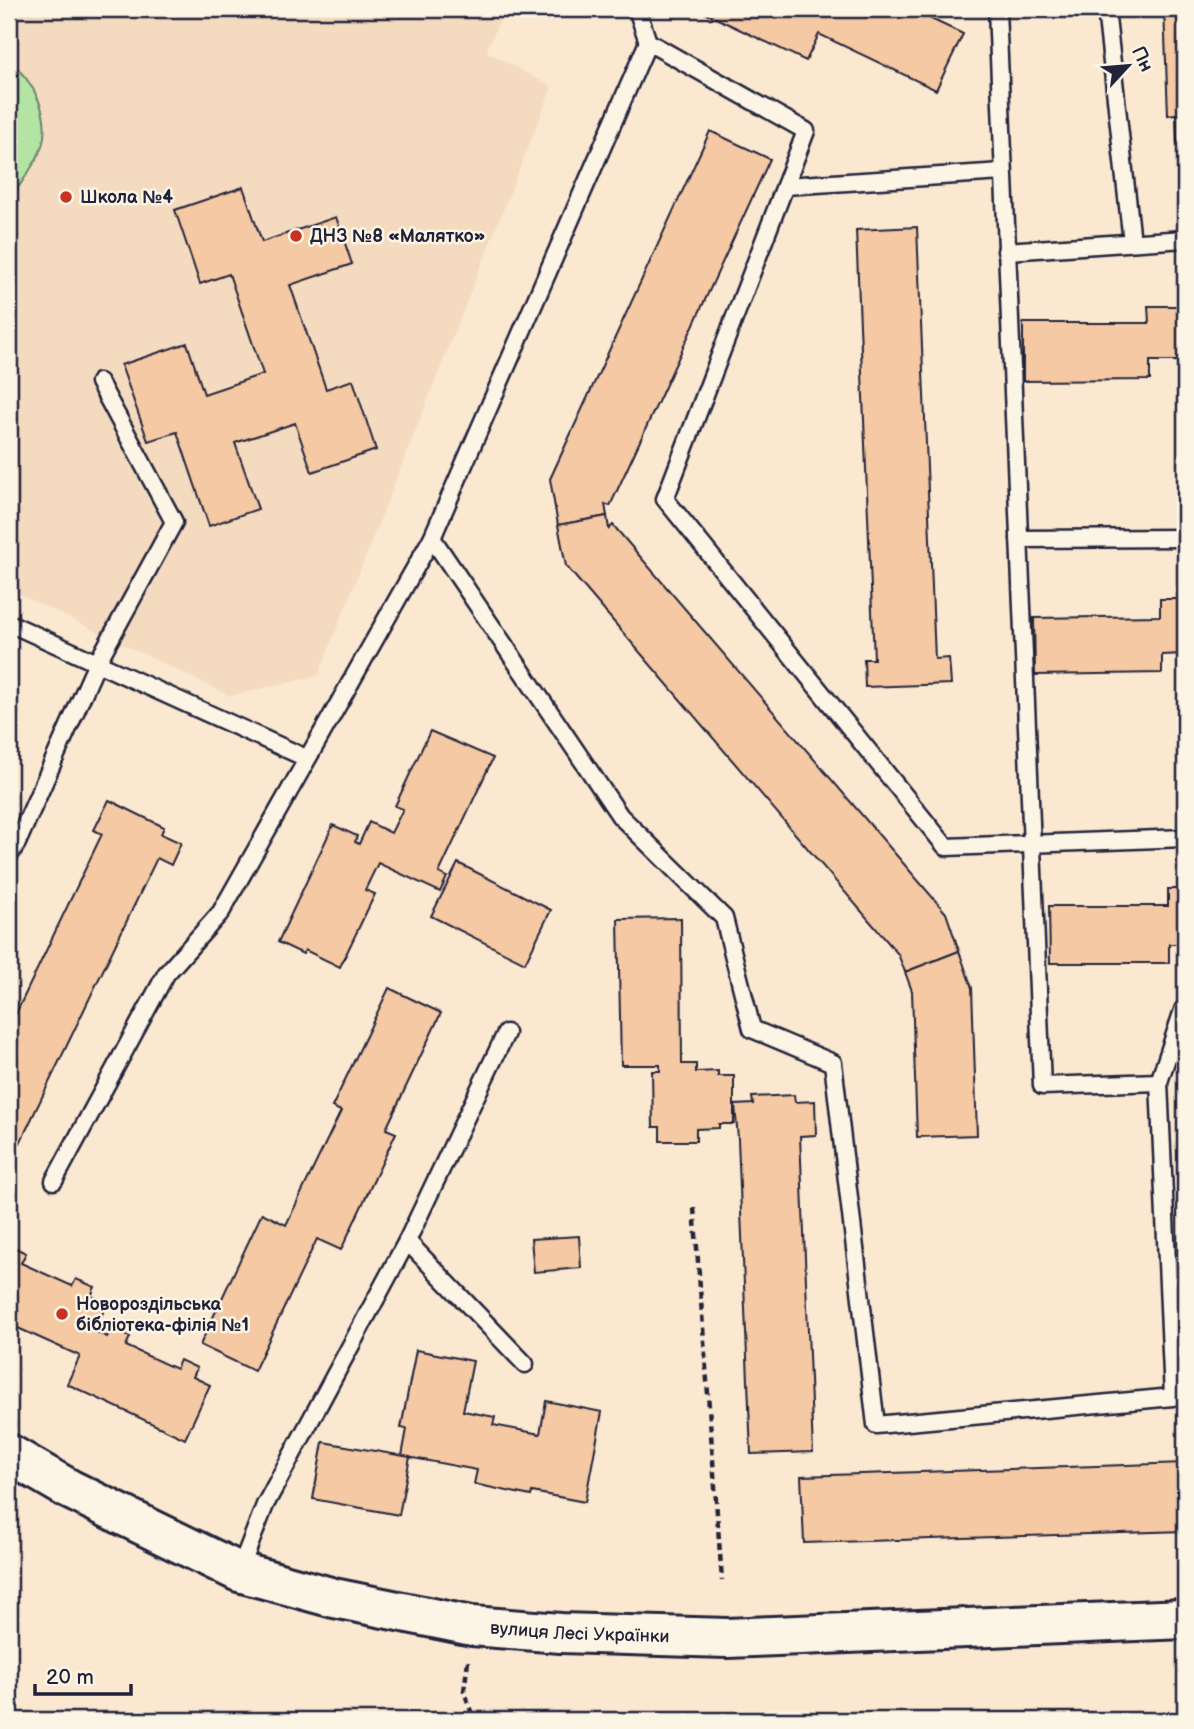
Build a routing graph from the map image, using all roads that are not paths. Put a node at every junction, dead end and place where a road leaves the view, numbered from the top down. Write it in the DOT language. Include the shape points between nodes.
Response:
graph roads {
  1 [pos="637,9"];
  2 [pos="997,9"];
  3 [pos="1106,9"];
  4 [pos="648,42"];
  5 [pos="1003,172"];
  6 [pos="785,186"];
  7 [pos="1185,239"];
  8 [pos="1132,243"];
  9 [pos="1006,251"];
  10 [pos="99,382"];
  11 [pos="432,538"];
  12 [pos="1185,538"];
  13 [pos="1019,539"];
  14 [pos="9,623"];
  15 [pos="97,663"];
  16 [pos="306,758"];
  17 [pos="1185,838"];
  18 [pos="1031,843"];
  19 [pos="9,856"];
  20 [pos="1185,1010"];
  21 [pos="506,1033"];
  22 [pos="1159,1083"];
  23 [pos="54,1181"];
  24 [pos="407,1241"];
  25 [pos="525,1364"];
  26 [pos="9,1454"];
  27 [pos="239,1572"];
  28 [pos="1185,1619"];
  1 -- 4 [label="lane"];
  2 -- 5 [label="lane"];
  3 -- 8 [label="lane"];
  4 -- 6 [label="lane" via="806,131"];
  4 -- 11 [label="lane"];
  5 -- 6 [label="lane"];
  5 -- 9 [label="lane"];
  6 -- 18 [label="lane" via="665,499 946,847"];
  7 -- 8 [label="lane"];
  8 -- 9 [label="lane"];
  9 -- 13 [label="lane"];
  10 -- 15 [label="lane" via="174,522"];
  11 -- 16 [label="lane"];
  11 -- 22 [label="lane" via="620,816 724,918 752,1028 833,1063 876,1425 1173,1397"];
  12 -- 13 [label="lane"];
  13 -- 18 [label="lane"];
  14 -- 15 [label="lane"];
  15 -- 16 [label="lane"];
  15 -- 19 [label="lane"];
  16 -- 23 [label="lane" via="221,912 166,974"];
  17 -- 18 [label="lane"];
  18 -- 22 [label="lane" via="1042,1086"];
  20 -- 22 [label="lane"];
  21 -- 24 [label="lane"];
  24 -- 25 [label="lane"];
  24 -- 27 [label="lane" via="265,1505"];
  26 -- 27 [label="street, вулиця Лесі Українки" via="69,1489"];
  27 -- 28 [label="street, вулиця Лесі Українки" via="334,1598 472,1626 561,1633 727,1637"];
}
